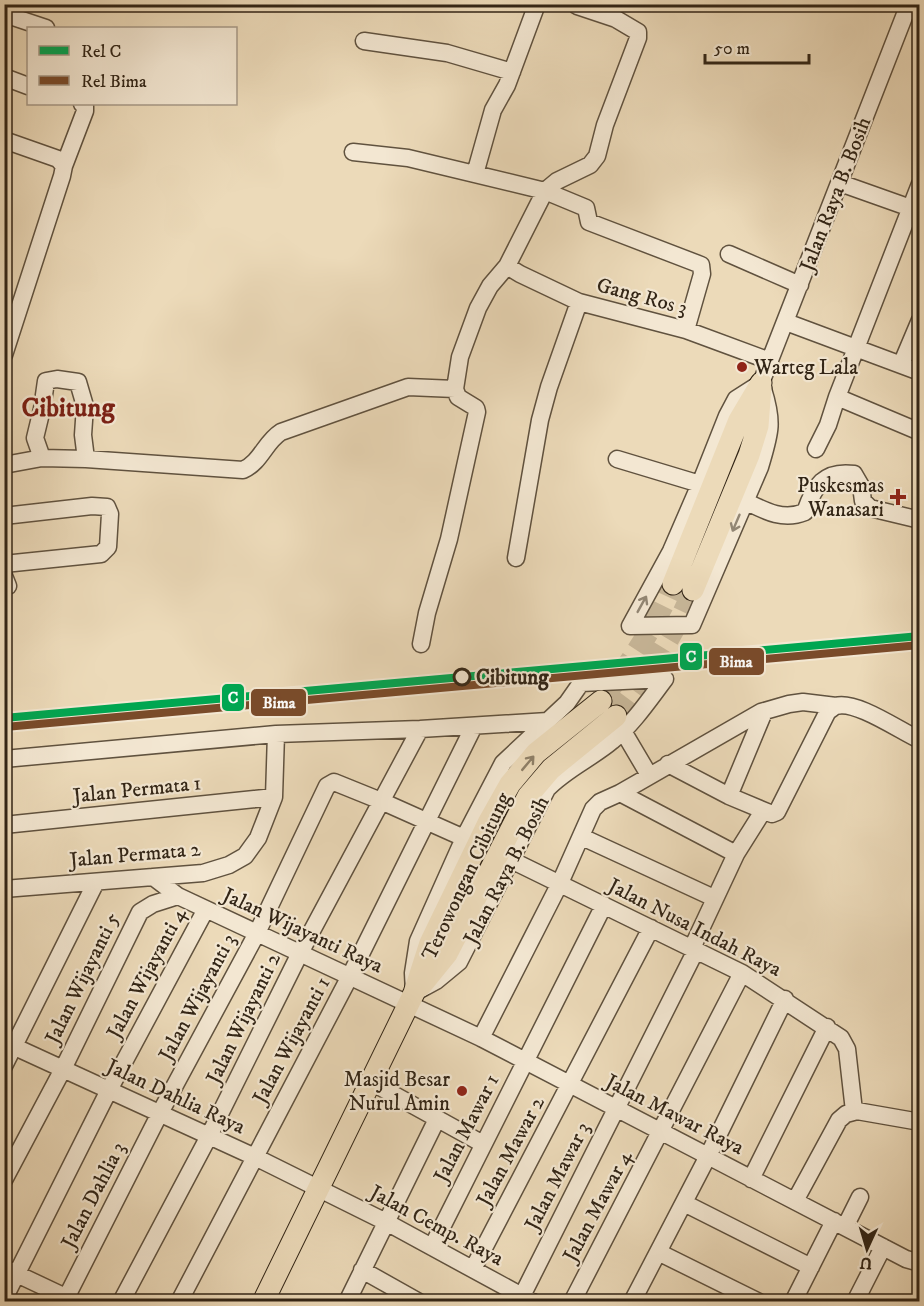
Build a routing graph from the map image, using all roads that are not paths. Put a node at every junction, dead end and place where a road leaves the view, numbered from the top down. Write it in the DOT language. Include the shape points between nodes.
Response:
graph roads {
  1 [pos="537,4"];
  2 [pos="909,4"];
  3 [pos="577,6"];
  4 [pos="4,14"];
  5 [pos="43,27"];
  6 [pos="364,41"];
  7 [pos="512,72"];
  8 [pos="4,77"];
  9 [pos="27,86"];
  10 [pos="84,105"];
  11 [pos="4,140"];
  12 [pos="353,152"];
  13 [pos="64,166"];
  14 [pos="475,174"];
  15 [pos="840,183"];
  16 [pos="920,184"];
  17 [pos="545,190"];
  18 [pos="915,210"];
  19 [pos="729,254"];
  20 [pos="507,266"];
  21 [pos="800,285"];
  22 [pos="579,302"];
  23 [pos="920,320"];
  24 [pos="786,322"];
  25 [pos="686,330"];
  26 [pos="856,347"];
  27 [pos="4,355"];
  28 [pos="770,361"];
  29 [pos="901,365"];
  30 [pos="920,372"];
  31 [pos="761,382"];
  32 [pos="454,389"];
  33 [pos="837,397"];
  34 [pos="920,432"];
  35 [pos="816,449"];
  36 [pos="42,458"];
  37 [pos="86,459"];
  38 [pos="617,459"];
  39 [pos="4,465"];
  40 [pos="700,484"];
  41 [pos="745,501"];
  42 [pos="4,516"];
  43 [pos="920,520"];
  44 [pos="516,558"];
  45 [pos="4,564"];
  46 [pos="673,584"];
  47 [pos="693,590"];
  48 [pos="421,644"];
  49 [pos="601,701"];
  50 [pos="836,706"];
  51 [pos="764,712"];
  52 [pos="548,721"];
  53 [pos="620,724"];
  54 [pos="474,726"];
  55 [pos="420,729"];
  56 [pos="276,734"];
  57 [pos="920,740"];
  58 [pos="4,759"];
  59 [pos="668,764"];
  60 [pos="649,775"];
  61 [pos="620,793"];
  62 [pos="729,796"];
  63 [pos="274,797"];
  64 [pos="381,801"];
  65 [pos="769,813"];
  66 [pos="427,821"];
  67 [pos="4,825"];
  68 [pos="582,837"];
  69 [pos="464,838"];
  70 [pos="736,854"];
  71 [pos="511,860"];
  72 [pos="153,877"];
  73 [pos="96,882"];
  74 [pos="560,883"];
  75 [pos="4,889"];
  76 [pos="178,896"];
  77 [pos="714,898"];
  78 [pos="604,905"];
  79 [pos="206,909"];
  80 [pos="651,928"];
  81 [pos="257,933"];
  82 [pos="694,949"];
  83 [pos="300,953"];
  84 [pos="742,972"];
  85 [pos="350,976"];
  86 [pos="412,999"];
  87 [pos="785,999"];
  88 [pos="827,1028"];
  89 [pos="481,1038"];
  90 [pos="15,1047"];
  91 [pos="525,1061"];
  92 [pos="4,1066"];
  93 [pos="63,1069"];
  94 [pos="371,1082"];
  95 [pos="570,1085"];
  96 [pos="109,1090"];
  97 [pos="616,1108"];
  98 [pos="850,1112"];
  99 [pos="160,1113"];
  100 [pos="437,1119"];
  101 [pos="920,1122"];
  102 [pos="661,1132"];
  103 [pos="209,1136"];
  104 [pos="483,1144"];
  105 [pos="708,1156"];
  106 [pos="255,1157"];
  107 [pos="751,1179"];
  108 [pos="4,1180"];
  109 [pos="318,1189"];
  110 [pos="860,1197"];
  111 [pos="795,1201"];
  112 [pos="684,1203"];
  113 [pos="386,1222"];
  114 [pos="839,1224"];
  115 [pos="432,1247"];
  116 [pos="883,1247"];
  117 [pos="658,1252"];
  118 [pos="920,1263"];
  119 [pos="811,1266"];
  120 [pos="473,1269"];
  121 [pos="10,1270"];
  122 [pos="362,1270"];
  123 [pos="4,1299"];
  124 [pos="528,1299"];
  125 [pos="68,1300"];
  126 [pos="121,1302"];
  127 [pos="179,1302"];
  128 [pos="263,1302"];
  129 [pos="347,1302"];
  130 [pos="419,1302"];
  131 [pos="572,1302"];
  132 [pos="632,1302"];
  133 [pos="759,1302"];
  134 [pos="793,1302"];
  135 [pos="855,1302"];
  1 -- 7 [label="street"];
  2 -- 15 [label="street, Jalan Raya B. Bosih"];
  3 -- 17 [label="street" via="625,24 638,32 638,38 604,125 597,156 590,165"];
  4 -- 5 [label="street"];
  6 -- 7 [label="street" via="447,53"];
  7 -- 14 [label="street" via="493,110"];
  8 -- 9 [label="street"];
  10 -- 13 [label="street" via="85,111"];
  11 -- 13 [label="street" via="58,159"];
  12 -- 14 [label="street" via="408,158"];
  13 -- 27 [label="street"];
  14 -- 17 [label="street"];
  15 -- 18 [label="street"];
  15 -- 21 [label="street, Jalan Raya B. Bosih"];
  16 -- 18 [label="street"];
  17 -- 20 [label="street"];
  17 -- 25 [label="street" via="586,208 589,222 701,265"];
  18 -- 26 [label="street"];
  19 -- 21 [label="street"];
  20 -- 22 [label="street, Gang Ros 3"];
  20 -- 32 [label="street" via="478,308 460,357"];
  21 -- 24 [label="street, Jalan Raya B. Bosih"];
  22 -- 25 [label="street, Gang Ros 3"];
  22 -- 44 [label="street" via="540,420"];
  23 -- 29 [label="street"];
  24 -- 26 [label="street"];
  24 -- 28 [label="street, Jalan Raya B. Bosih"];
  25 -- 28 [label="street, Gang Ros 3"];
  26 -- 29 [label="street"];
  26 -- 33 [label="street"];
  28 -- 31 [label="street, Jalan Raya B. Bosih"];
  29 -- 30 [label="street"];
  31 -- 40 [label="street" via="731,407"];
  31 -- 41 [label="street" via="770,412 770,429 760,467"];
  31 -- 46 [label="main road" via="740,420"];
  31 -- 47 [label="main road" via="758,426 749,455"];
  32 -- 37 [label="street" via="408,387 281,432 253,466 243,470"];
  32 -- 48 [label="street" via="477,412"];
  33 -- 34 [label="street"];
  33 -- 35 [label="street"];
  36 -- 37 [label="street"];
  36 -- 37 [label="street" via="34,438 46,381 57,379 78,382 85,406"];
  36 -- 39 [label="street"];
  38 -- 40 [label="street"];
  41 -- 40 [label="street, one-way" via="692,625 630,626 671,551"];
  41 -- 43 [label="street" via="772,514 793,517 805,512 820,482 834,474 854,474 863,501 870,508"];
  42 -- 45 [label="street" via="92,506 107,507 110,514 108,547 101,554"];
  86 -- 49 [label="main road, Terowongan Cibitung, one-way" via="430,942 510,784 536,753"];
  50 -- 51 [label="street" via="803,702"];
  50 -- 57 [label="street" via="848,705 863,711"];
  50 -- 65 [label="street, Jalan Mawar 3" via="828,711 777,813"];
  51 -- 59 [label="street"];
  51 -- 62 [label="street"];
  52 -- 53 [label="street, Jalan Raya B. Bosih" via="581,683 664,679"];
  52 -- 54 [label="street"];
  52 -- 69 [label="street, Jalan Raya B. Bosih" via="503,764"];
  53 -- 60 [label="street"];
  53 -- 71 [label="street, Jalan Raya B. Bosih" via="604,747 557,778 548,789"];
  53 -- 86 [label="main road, Terowongan Cibitung" via="551,769 528,796 447,954"];
  54 -- 55 [label="street"];
  54 -- 66 [label="street, Jalan Wijayanti 1"];
  55 -- 56 [label="street"];
  55 -- 64 [label="street, Jalan Wijayanti 2"];
  56 -- 58 [label="street"];
  56 -- 63 [label="street, Jalan Permata 2"];
  59 -- 60 [label="street"];
  59 -- 62 [label="street"];
  60 -- 61 [label="street"];
  61 -- 68 [label="street" via="594,808"];
  61 -- 70 [label="street"];
  62 -- 65 [label="street"];
  63 -- 67 [label="street, Jalan Permata 1"];
  63 -- 72 [label="street, Jalan Permata 2" via="258,838 245,856 203,873"];
  64 -- 66 [label="street"];
  64 -- 81 [label="street, Jalan Wijayanti 3" via="334,782 327,786"];
  64 -- 83 [label="street, Jalan Wijayanti 2"];
  65 -- 70 [label="street, Jalan Mawar 3"];
  66 -- 69 [label="street"];
  66 -- 85 [label="street, Jalan Wijayanti 1"];
  68 -- 74 [label="street"];
  68 -- 77 [label="street"];
  69 -- 86 [label="street, Jalan Raya B. Bosih" via="418,941"];
  70 -- 77 [label="street, Jalan Mawar 3"];
  71 -- 74 [label="street, Jalan Nusa Indah Raya"];
  71 -- 86 [label="street, Jalan Raya B. Bosih" via="459,962"];
  72 -- 73 [label="street, Jalan Permata 2"];
  72 -- 76 [label="street, Jalan Wijayanti Raya"];
  73 -- 75 [label="street, Jalan Permata 2"];
  73 -- 90 [label="street"];
  74 -- 78 [label="street, Jalan Nusa Indah Raya"];
  74 -- 89 [label="street"];
  76 -- 79 [label="street, Jalan Wijayanti Raya"];
  76 -- 93 [label="street, Jalan Wijayanti 5" via="140,912"];
  77 -- 82 [label="street, Jalan Mawar 3"];
  78 -- 80 [label="street, Jalan Nusa Indah Raya"];
  78 -- 91 [label="street, Jalan Mawar 1"];
  79 -- 81 [label="street, Jalan Wijayanti Raya"];
  79 -- 96 [label="street, Jalan Wijayanti 4"];
  80 -- 82 [label="street, Jalan Nusa Indah Raya"];
  80 -- 95 [label="street, Jalan Mawar 2"];
  81 -- 83 [label="street, Jalan Wijayanti Raya"];
  81 -- 99 [label="street, Jalan Wijayanti 3"];
  82 -- 84 [label="street, Jalan Nusa Indah Raya"];
  82 -- 97 [label="street, Jalan Mawar 3"];
  83 -- 85 [label="street, Jalan Wijayanti Raya"];
  83 -- 103 [label="street, Jalan Wijayanti 2"];
  84 -- 87 [label="street, Jalan Nusa Indah Raya"];
  84 -- 102 [label="street, Jalan Mawar 4"];
  85 -- 86 [label="street, Jalan Wijayanti Raya"];
  85 -- 106 [label="street, Jalan Wijayanti 1"];
  86 -- 89 [label="street, Jalan Mawar Raya"];
  86 -- 94 [label="main road, Jalan Raya B. Bosih"];
  87 -- 88 [label="street, Jalan Nusa Indah Raya"];
  87 -- 105 [label="street"];
  88 -- 98 [label="street, Jalan Nusa Indah Raya" via="841,1038 847,1049"];
  88 -- 107 [label="street"];
  89 -- 91 [label="street, Jalan Mawar Raya"];
  90 -- 92 [label="street"];
  90 -- 93 [label="street, Jalan Dahlia Raya"];
  91 -- 95 [label="street, Jalan Mawar Raya"];
  91 -- 104 [label="street, Jalan Mawar 1"];
  93 -- 96 [label="street, Jalan Dahlia Raya"];
  93 -- 108 [label="street, Jalan Wijayanti 5"];
  94 -- 100 [label="street"];
  94 -- 109 [label="main road, Jalan Raya B. Bosih"];
  95 -- 97 [label="street, Jalan Mawar Raya"];
  95 -- 120 [label="street, Jalan Mawar 2"];
  96 -- 99 [label="street, Jalan Dahlia Raya"];
  96 -- 121 [label="street, Jalan Wijayanti 4"];
  97 -- 102 [label="street, Jalan Mawar Raya"];
  97 -- 124 [label="street, Jalan Mawar 3"];
  98 -- 101 [label="street"];
  98 -- 111 [label="street" via="839,1120"];
  99 -- 103 [label="street, Jalan Dahlia Raya"];
  99 -- 125 [label="street, Jalan Dahlia 3"];
  100 -- 104 [label="street"];
  100 -- 113 [label="street"];
  102 -- 105 [label="street, Jalan Mawar Raya"];
  102 -- 131 [label="street, Jalan Mawar 4"];
  103 -- 106 [label="street, Jalan Dahlia Raya"];
  103 -- 126 [label="street, Jalan Wijayanti 2"];
  104 -- 115 [label="street, Jalan Mawar 1"];
  105 -- 107 [label="street, Jalan Mawar Raya"];
  105 -- 112 [label="street"];
  106 -- 109 [label="street, Jalan Dahlia Raya"];
  106 -- 127 [label="street, Jalan Wijayanti 1"];
  107 -- 111 [label="street, Jalan Mawar Raya"];
  109 -- 113 [label="street, Jalan Cemp. Raya"];
  109 -- 128 [label="main road, Jalan Raya B. Bosih"];
  110 -- 114 [label="street"];
  111 -- 114 [label="street, Jalan Mawar Raya"];
  112 -- 117 [label="street"];
  112 -- 119 [label="street"];
  113 -- 115 [label="street, Jalan Cemp. Raya"];
  113 -- 122 [label="street"];
  114 -- 116 [label="street, Jalan Mawar Raya"];
  114 -- 119 [label="street"];
  115 -- 120 [label="street, Jalan Cemp. Raya"];
  116 -- 118 [label="street, Jalan Mawar Raya"];
  116 -- 135 [label="street"];
  117 -- 132 [label="street"];
  117 -- 133 [label="street"];
  119 -- 134 [label="street"];
  120 -- 124 [label="street, Jalan Cemp. Raya"];
  121 -- 123 [label="street, Jalan Wijayanti 4"];
  121 -- 125 [label="street"];
  122 -- 129 [label="street"];
  122 -- 130 [label="street"];
}
